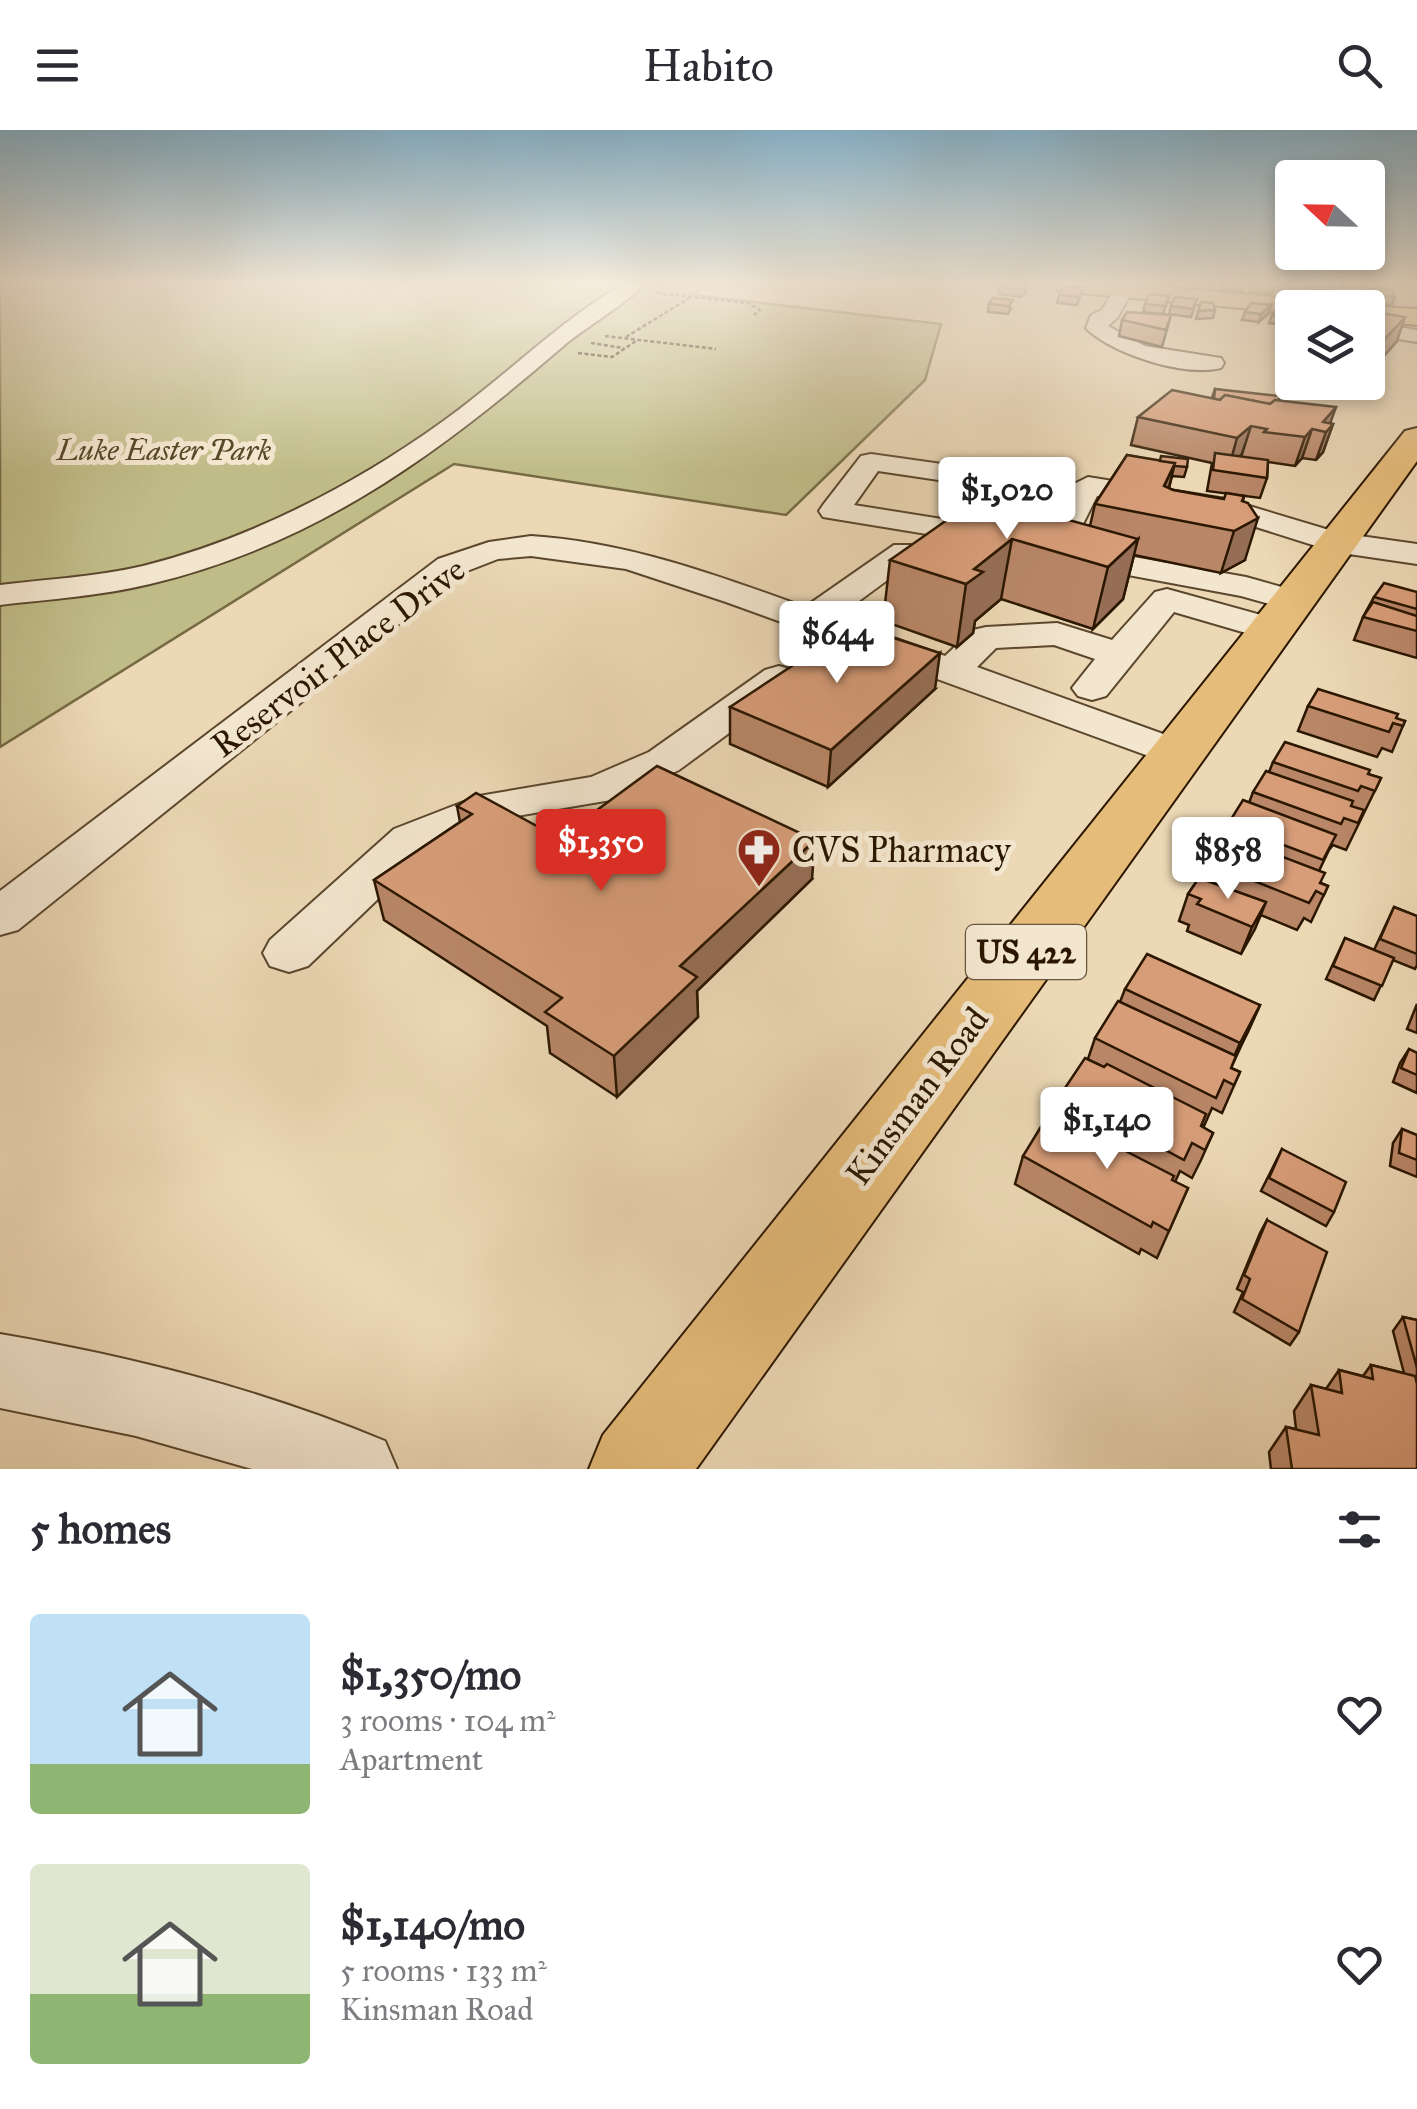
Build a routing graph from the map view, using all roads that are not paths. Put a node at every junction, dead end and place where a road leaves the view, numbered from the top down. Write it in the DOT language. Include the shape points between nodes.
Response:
graph roads {
  1 [pos="548,346"];
  2 [pos="1121,346"];
  3 [pos="1213,363"];
  4 [pos="1411,454"];
  5 [pos="1084,493"];
  6 [pos="1335,542"];
  7 [pos="1056,545"];
  8 [pos="905,552"];
  9 [pos="1417,554"];
  10 [pos="0,595"];
  11 [pos="1280,614"];
  12 [pos="828,627"];
  13 [pos="1119,655"];
  14 [pos="950,671"];
  15 [pos="1092,688"];
  16 [pos="1176,753"];
  17 [pos="0,917"];
  18 [pos="289,954"];
  19 [pos="0,1372"];
  20 [pos="357,1469"];
  21 [pos="636,1469"];
  1 -- 10 [label="street" via="428,444 302,517 148,574"];
  2 -- 3 [label="street"];
  4 -- 6 [label="main road, Kinsman Road / US 422"];
  5 -- 6 [label="street" via="1088,486 1226,508"];
  5 -- 7 [label="street"];
  5 -- 7 [label="street" via="871,462 834,511"];
  6 -- 9 [label="street"];
  6 -- 11 [label="main road, Kinsman Road / US 422"];
  7 -- 11 [label="street" via="1059,555 1206,578"];
  8 -- 12 [label="street"];
  11 -- 13 [label="street" via="1167,600"];
  11 -- 16 [label="main road, Kinsman Road / US 422"];
  12 -- 14 [label="street, Reservoir Place Drive"];
  12 -- 17 [label="street, Reservoir Place Drive" via="690,578 576,550 530,546 478,553 450,566"];
  12 -- 18 [label="street" via="792,668 664,760 601,789 496,806 411,840"];
  13 -- 14 [label="street" via="1056,634 986,638"];
  13 -- 15 [label="street"];
  14 -- 16 [label="street, Reservoir Place Drive"];
  16 -- 21 [label="main road, Kinsman Road / US 422"];
  19 -- 20 [label="street" via="233,1424"];
}
